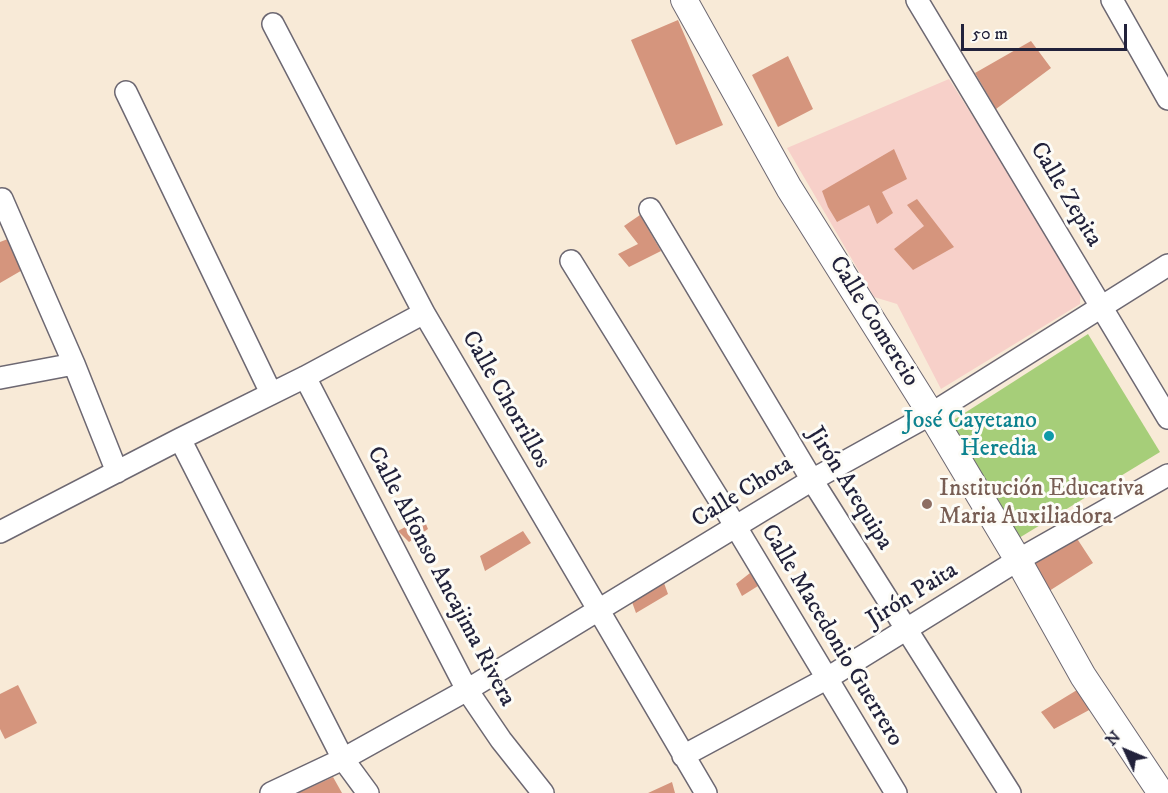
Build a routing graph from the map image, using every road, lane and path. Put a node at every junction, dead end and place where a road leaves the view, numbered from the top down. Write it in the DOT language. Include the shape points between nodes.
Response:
graph roads {
  1 [pos="684,0"];
  2 [pos="917,0"];
  3 [pos="1112,0"];
  4 [pos="273,24"];
  5 [pos="126,92"];
  6 [pos="1168,99"];
  7 [pos="0,200"];
  8 [pos="650,208"];
  9 [pos="571,261"];
  10 [pos="1168,265"];
  11 [pos="1103,307"];
  12 [pos="424,314"];
  13 [pos="74,364"];
  14 [pos="305,377"];
  15 [pos="0,378"];
  16 [pos="271,393"];
  17 [pos="931,414"];
  18 [pos="1168,418"];
  19 [pos="180,439"];
  20 [pos="117,472"];
  21 [pos="1168,475"];
  22 [pos="812,480"];
  23 [pos="736,527"];
  24 [pos="0,532"];
  25 [pos="1018,560"];
  26 [pos="599,611"];
  27 [pos="908,630"];
  28 [pos="826,679"];
  29 [pos="467,690"];
  30 [pos="683,756"];
  31 [pos="343,759"];
  32 [pos="272,793"];
  33 [pos="368,793"];
  34 [pos="543,793"];
  35 [pos="706,793"];
  36 [pos="896,793"];
  37 [pos="1010,793"];
  38 [pos="1161,793"];
  1 -- 17 [label="street, Calle Comercio" via="789,188"];
  2 -- 11 [label="street, Calle Zepita"];
  3 -- 6 [label="street"];
  4 -- 12 [label="street, Calle Chorrillos"];
  5 -- 16 [label="street"];
  7 -- 13 [label="street"];
  8 -- 22 [label="street, Jirón Arequipa"];
  9 -- 23 [label="street, Calle Macedonio Guerrero"];
  10 -- 11 [label="street, Calle Chota"];
  11 -- 17 [label="street, Calle Chota"];
  11 -- 18 [label="street, Calle Zepita"];
  12 -- 14 [label="street"];
  12 -- 26 [label="street, Calle Chorrillos"];
  13 -- 15 [label="street"];
  13 -- 20 [label="street"];
  14 -- 16 [label="street"];
  14 -- 29 [label="street, Calle Alfonso Ancajima Rivera"];
  16 -- 19 [label="street"];
  17 -- 22 [label="street, Calle Chota"];
  17 -- 25 [label="street, Calle Comercio"];
  19 -- 20 [label="street"];
  19 -- 31 [label="street"];
  20 -- 24 [label="street"];
  21 -- 25 [label="street, Jirón Paita"];
  22 -- 23 [label="street, Calle Chota"];
  22 -- 27 [label="street, Jirón Arequipa"];
  23 -- 26 [label="street, Calle Chota"];
  23 -- 28 [label="street, Calle Macedonio Guerrero"];
  25 -- 27 [label="street, Jirón Paita"];
  25 -- 38 [label="street, Calle Comercio" via="1083,676"];
  26 -- 29 [label="street, Calle Chota"];
  26 -- 30 [label="street, Calle Chorrillos"];
  27 -- 28 [label="street, Jirón Paita"];
  27 -- 37 [label="street, Jirón Arequipa"];
  28 -- 30 [label="street, Jirón Paita"];
  28 -- 36 [label="street, Calle Macedonio Guerrero"];
  29 -- 31 [label="street, Calle Chota"];
  29 -- 34 [label="street, Calle Alfonso Ancajima Rivera"];
  30 -- 35 [label="street, Calle Chorrillos"];
  31 -- 32 [label="street, Calle Chota"];
  31 -- 33 [label="street"];
}
